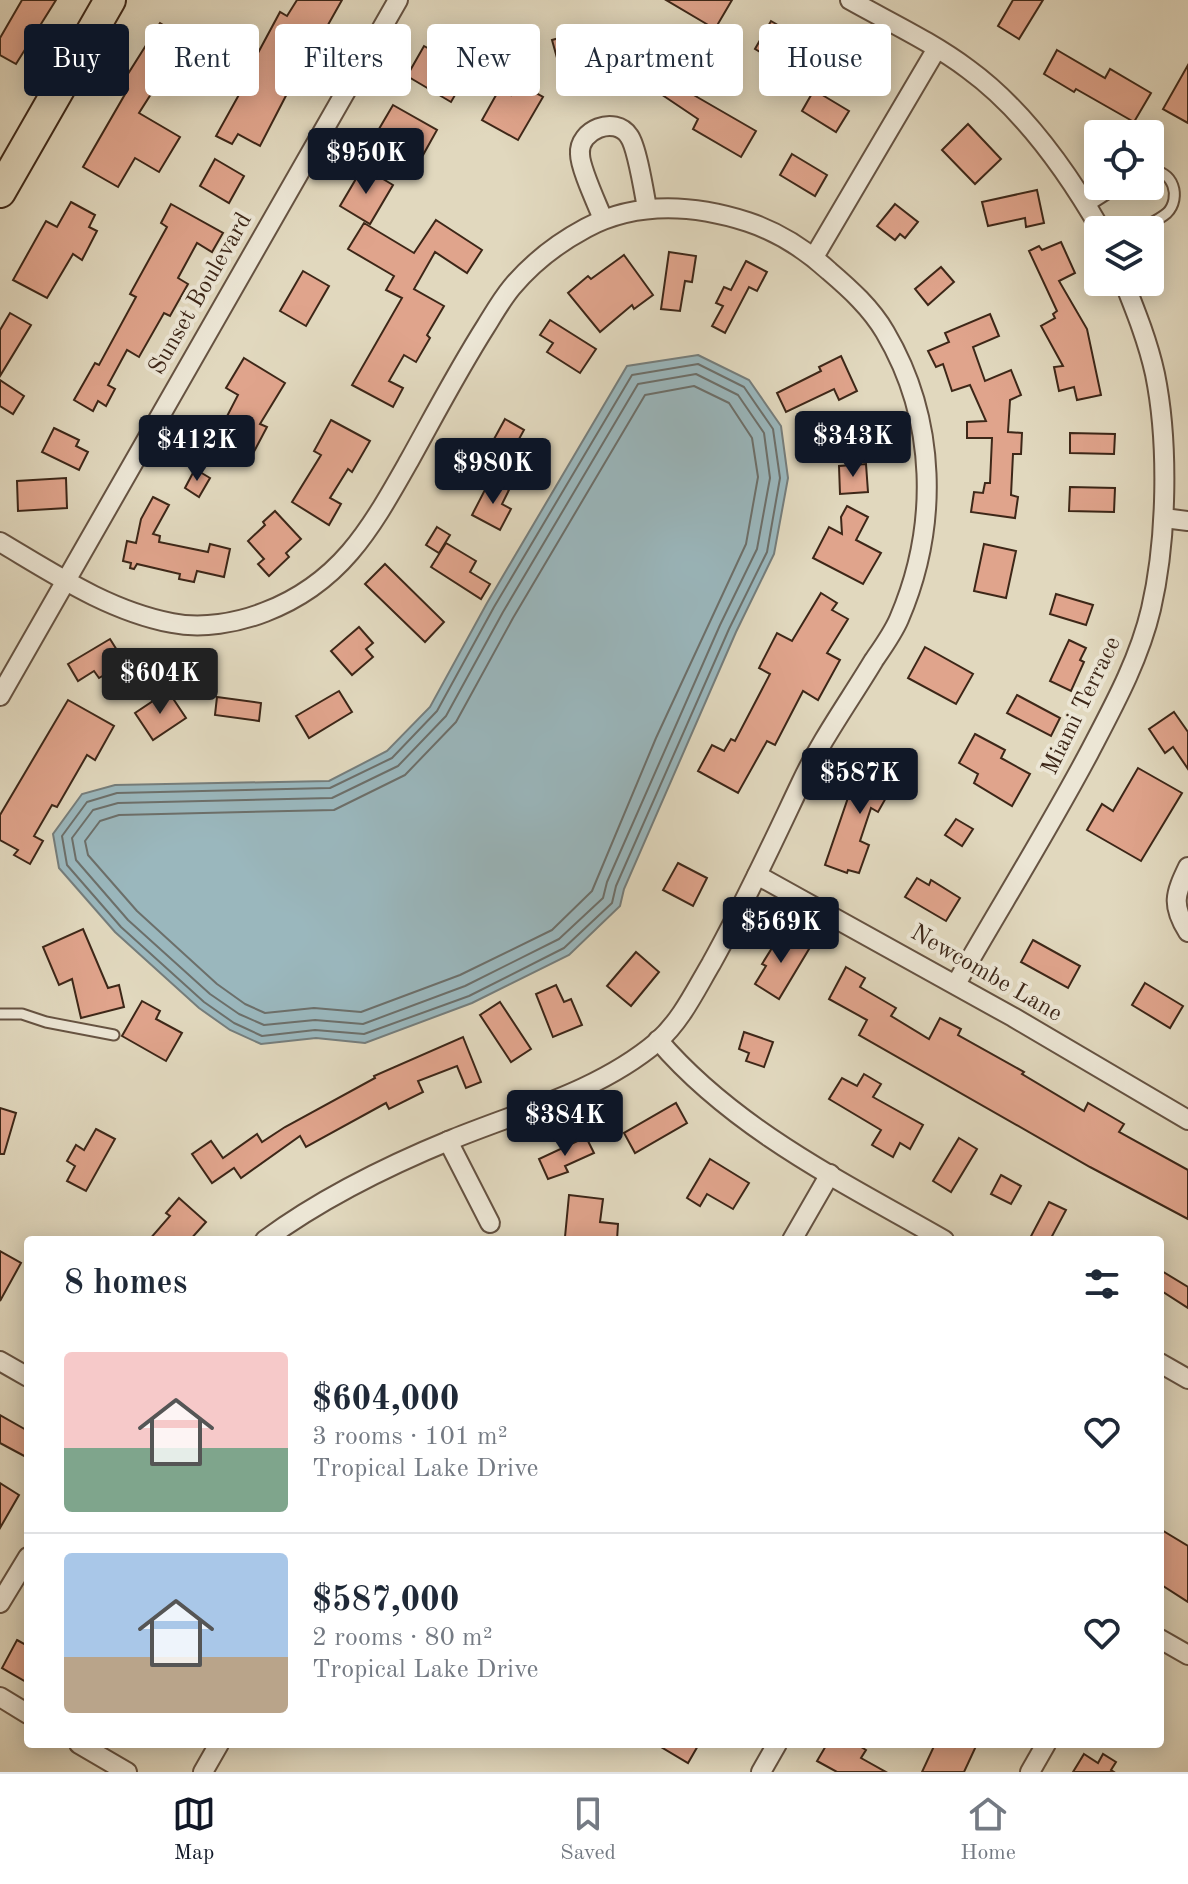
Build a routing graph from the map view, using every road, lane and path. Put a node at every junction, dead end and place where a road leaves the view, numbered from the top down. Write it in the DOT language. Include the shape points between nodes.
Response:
graph roads {
  1 [pos="110,0"];
  2 [pos="398,0"];
  3 [pos="850,0"];
  4 [pos="936,50"];
  5 [pos="1164,174"];
  6 [pos="0,192"];
  7 [pos="1098,200"];
  8 [pos="1087,207"];
  9 [pos="647,208"];
  10 [pos="1092,216"];
  11 [pos="1162,216"];
  12 [pos="603,219"];
  13 [pos="814,257"];
  14 [pos="1129,296"];
  15 [pos="1164,518"];
  16 [pos="1188,521"];
  17 [pos="0,542"];
  18 [pos="65,580"];
  19 [pos="0,696"];
  20 [pos="1188,867"];
  21 [pos="757,875"];
  22 [pos="1188,932"];
  23 [pos="956,984"];
  24 [pos="0,1014"];
  25 [pos="114,1035"];
  26 [pos="658,1040"];
  27 [pos="1188,1120"];
  28 [pos="448,1141"];
  29 [pos="830,1174"];
  30 [pos="490,1223"];
  31 [pos="270,1236"];
  32 [pos="794,1236"];
  33 [pos="937,1236"];
  34 [pos="0,1361"];
  35 [pos="1164,1365"];
  36 [pos="24,1375"];
  37 [pos="1188,1379"];
  38 [pos="24,1564"];
  39 [pos="0,1603"];
  40 [pos="1164,1641"];
  41 [pos="1188,1655"];
  42 [pos="0,1697"];
  43 [pos="24,1712"];
  44 [pos="86,1748"];
  45 [pos="217,1748"];
  46 [pos="775,1748"];
  47 [pos="1044,1748"];
  48 [pos="127,1772"];
  49 [pos="203,1772"];
  50 [pos="761,1772"];
  51 [pos="1030,1772"];
  1 -- 6 [label="main road"];
  2 -- 18 [label="street, Sunset Boulevard"];
  3 -- 4 [label="street"];
  4 -- 8 [label="street" via="1005,101"];
  4 -- 13 [label="street"];
  5 -- 11 [label="lane" via="1176,198"];
  7 -- 8 [label="lane"];
  8 -- 10 [label="street"];
  9 -- 12 [label="street"];
  9 -- 12 [label="street" via="631,138 607,125 592,131 580,154"];
  9 -- 13 [label="street" via="701,211 750,223"];
  12 -- 18 [label="street" via="543,255 510,289 370,530 315,587 253,617 177,625 106,602"];
  13 -- 21 [label="street" via="855,294 896,353 922,427 929,474 925,525 898,621 809,767"];
  14 -- 15 [label="street, Miami Terrace" via="1155,376"];
  15 -- 16 [label="street"];
  15 -- 23 [label="street, Miami Terrace" via="1151,610 1118,698"];
  17 -- 18 [label="street"];
  18 -- 19 [label="street, Sunset Boulevard"];
  20 -- 22 [label="street" via="1175,900"];
  21 -- 23 [label="street, Newcombe Lane"];
  21 -- 26 [label="street" via="686,1006"];
  23 -- 27 [label="street, Newcombe Lane"];
  24 -- 25 [label="lane"];
  26 -- 28 [label="street" via="619,1070"];
  26 -- 29 [label="street" via="731,1109"];
  28 -- 30 [label="street"];
  28 -- 31 [label="street" via="305,1210"];
  29 -- 32 [label="street"];
  29 -- 33 [label="street"];
  34 -- 36 [label="street"];
  35 -- 37 [label="street"];
  38 -- 39 [label="street"];
  40 -- 41 [label="street"];
  42 -- 43 [label="street"];
  44 -- 48 [label="street"];
  45 -- 49 [label="street"];
  46 -- 50 [label="street"];
  47 -- 51 [label="street"];
}
